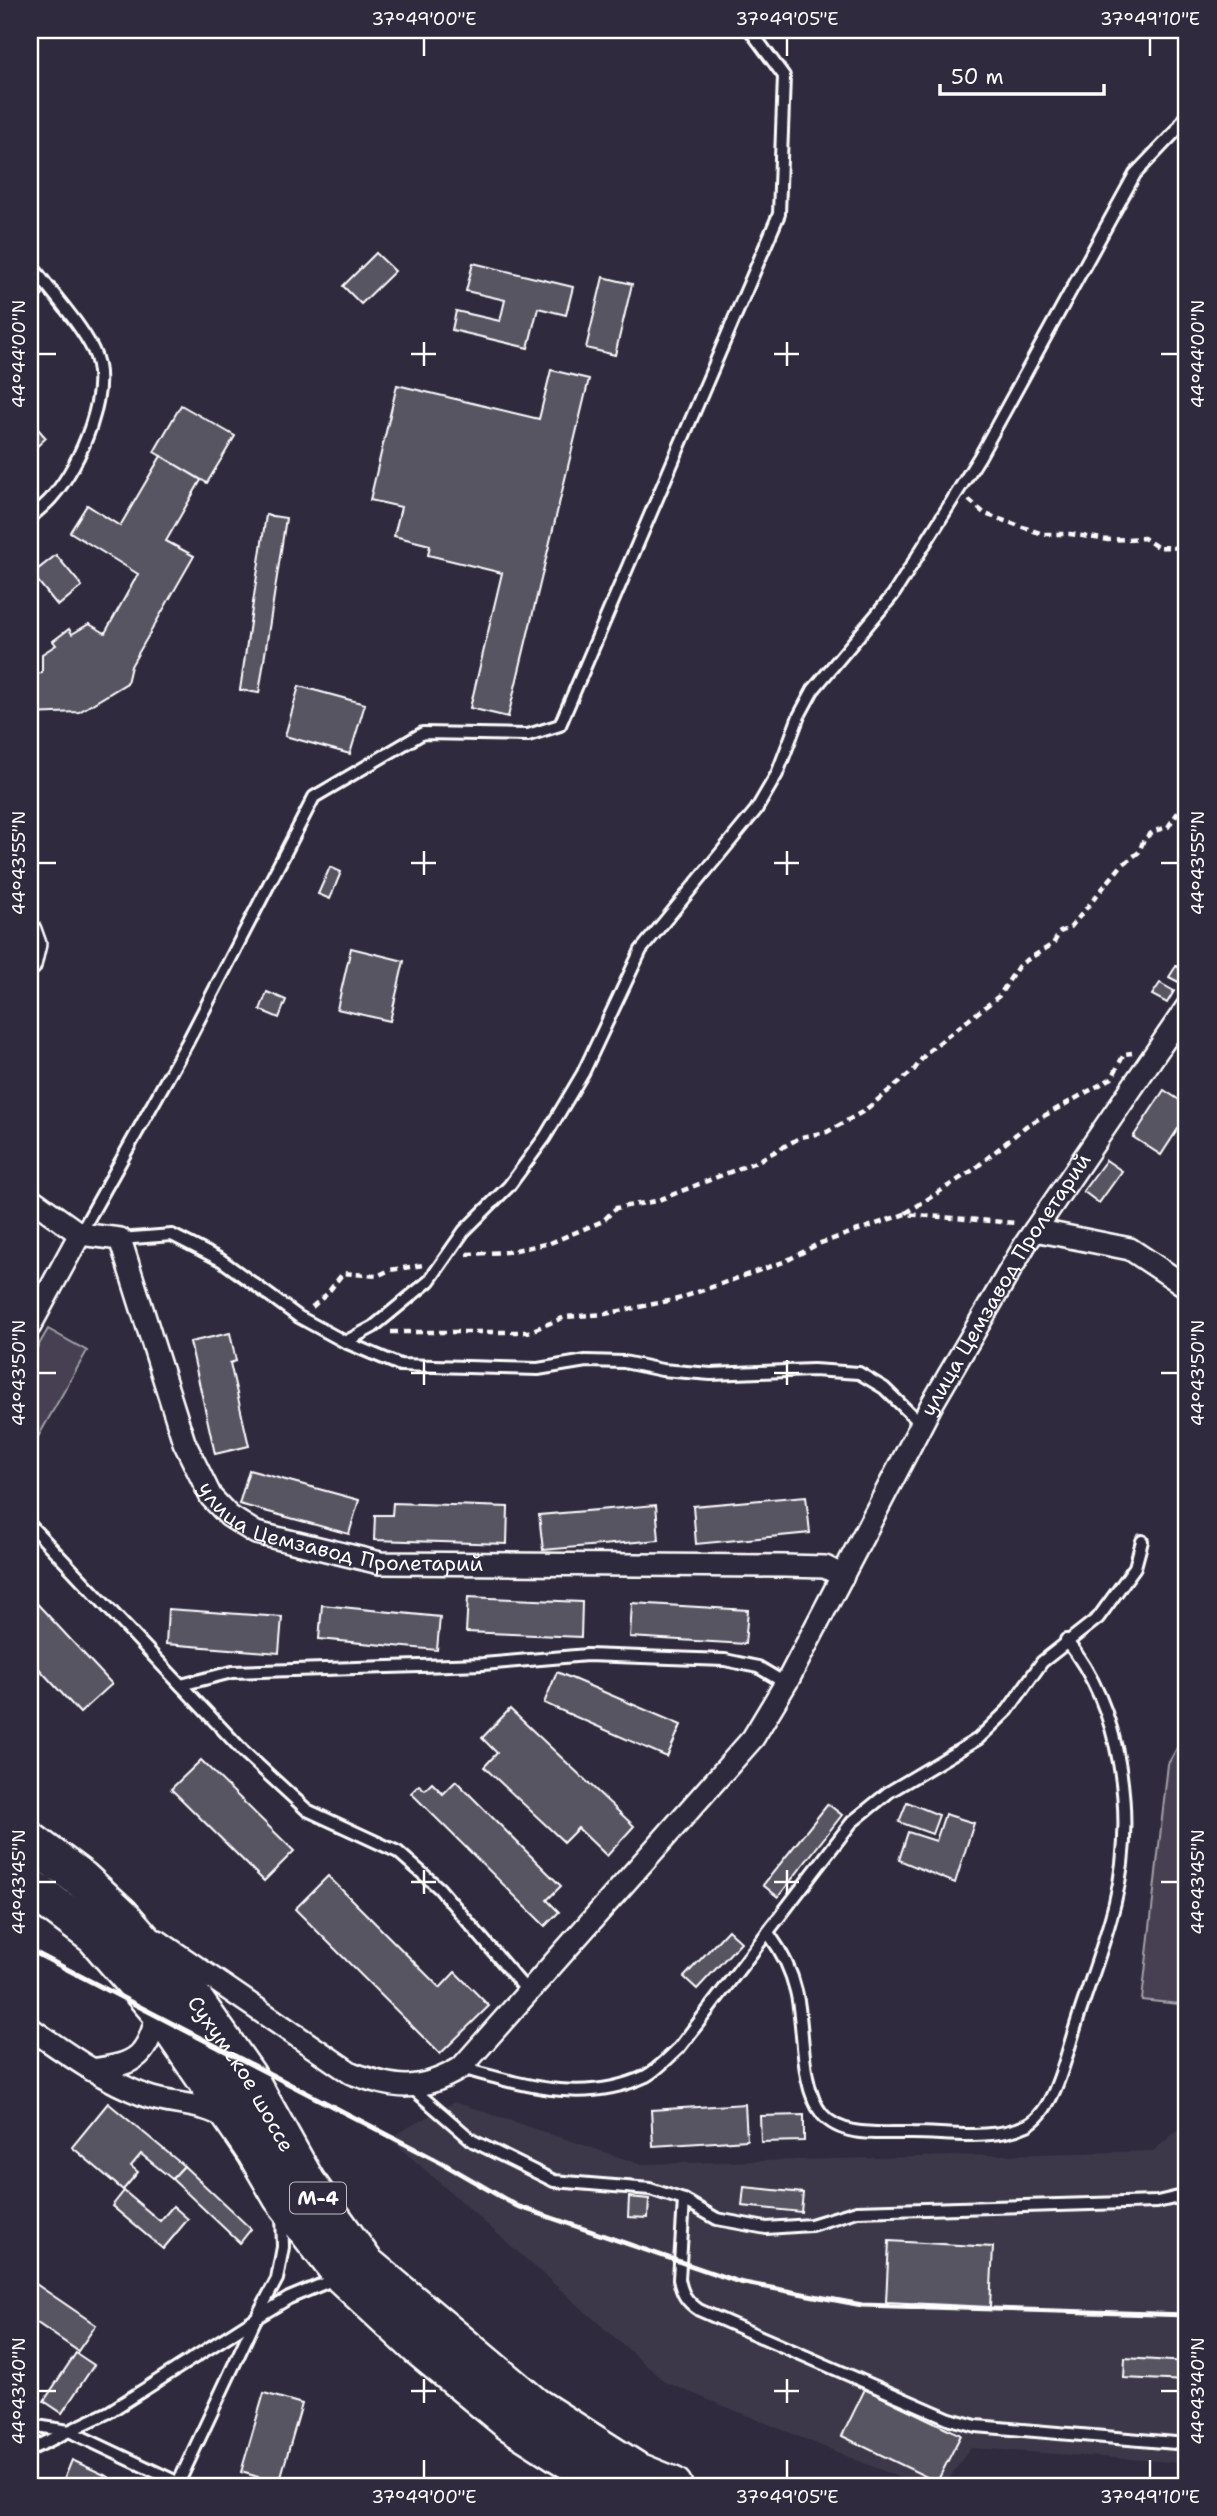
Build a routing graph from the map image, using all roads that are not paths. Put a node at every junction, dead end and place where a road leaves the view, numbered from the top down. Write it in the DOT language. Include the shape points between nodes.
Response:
graph roads {
  1 [pos="750,30"];
  2 [pos="1187,114"];
  3 [pos="30,269"];
  4 [pos="30,518"];
  5 [pos="30,930"];
  6 [pos="30,965"];
  7 [pos="1187,1007"];
  8 [pos="30,1198"];
  9 [pos="1036,1229"];
  10 [pos="80,1234"];
  11 [pos="120,1238"];
  12 [pos="1187,1287"];
  13 [pos="30,1326"];
  14 [pos="345,1342"];
  15 [pos="922,1425"];
  16 [pos="30,1525"];
  17 [pos="1142,1541"];
  18 [pos="843,1576"];
  19 [pos="1066,1640"];
  20 [pos="785,1683"];
  21 [pos="181,1685"];
  22 [pos="30,1841"];
  23 [pos="30,1887"];
  24 [pos="121,1916"];
  25 [pos="769,1934"];
  26 [pos="528,1992"];
  27 [pos="159,2010"];
  28 [pos="30,2028"];
  29 [pos="461,2068"];
  30 [pos="89,2070"];
  31 [pos="412,2088"];
  32 [pos="240,2129"];
  33 [pos="1187,2195"];
  34 [pos="282,2197"];
  35 [pos="684,2200"];
  36 [pos="343,2276"];
  37 [pos="256,2318"];
  38 [pos="30,2425"];
  39 [pos="69,2431"];
  40 [pos="1187,2444"];
  41 [pos="30,2450"];
  42 [pos="178,2485"];
  43 [pos="610,2486"];
  44 [pos="673,2486"];
  1 -- 10 [label="lane" via="784,76 779,214 560,726 528,735 423,733 314,797 187,1043"];
  2 -- 14 [label="lane" via="1135,174 960,488 892,594 813,690 777,774 756,810 641,950 583,1073 545,1137 509,1186 464,1231 429,1281 373,1327"];
  3 -- 4 [label="lane" via="36,271 94,352 98,388 79,456 54,496"];
  5 -- 6 [label="street" via="35,944"];
  7 -- 9 [label="street, улица Цемзавод Пролетарий"];
  8 -- 10 [label="street"];
  9 -- 12 [label="street" via="1130,1249"];
  9 -- 15 [label="street, улица Цемзавод Пролетарий"];
  10 -- 11 [label="street"];
  10 -- 13 [label="street"];
  11 -- 14 [label="lane" via="172,1235 221,1260 295,1314"];
  11 -- 18 [label="street, улица Цемзавод Пролетарий" via="184,1442 211,1497 229,1516 256,1533 380,1563 825,1567"];
  14 -- 15 [label="lane" via="400,1365 538,1369 586,1361 711,1374 859,1373 884,1388"];
  15 -- 18 [label="street, улица Цемзавод Пролетарий"];
  16 -- 21 [label="lane"];
  17 -- 19 [label="lane" via="1135,1567 1119,1592 1098,1618"];
  18 -- 20 [label="street, улица Цемзавод Пролетарий"];
  19 -- 25 [label="lane" via="978,1739 889,1792 852,1822"];
  19 -- 25 [label="lane" via="1099,1690 1114,1731 1122,1786 1122,1846 1116,1900 1054,2094 1029,2124 995,2134 849,2131 823,2115 811,2091 796,1991 784,1955"];
  20 -- 21 [label="lane" via="758,1667 725,1660 587,1656 232,1672"];
  20 -- 26 [label="street, улица Цемзавод Пролетарий" via="753,1738"];
  21 -- 26 [label="lane" via="307,1810 398,1852 439,1888"];
  22 -- 24 [label="highway, Сухумское шоссе / М-4"];
  23 -- 27 [label="highway, Сухумское шоссе / М-4" via="95,1936"];
  24 -- 31 [label="street" via="351,2073 383,2085"];
  24 -- 44 [label="highway, Сухумское шоссе / М-4" via="191,1996 247,2076 306,2182 365,2264 534,2406 636,2471"];
  25 -- 29 [label="lane" via="679,2048 647,2075 598,2091 547,2091"];
  26 -- 29 [label="street, улица Цемзавод Пролетарий"];
  27 -- 30 [label="street" via="144,2054 123,2066"];
  27 -- 32 [label="highway, Сухумское шоссе / М-4"];
  28 -- 30 [label="street"];
  29 -- 31 [label="street, улица Цемзавод Пролетарий" via="438,2082"];
  30 -- 32 [label="street" via="147,2096 220,2114"];
  31 -- 35 [label="lane" via="473,2141 554,2181 650,2189"];
  32 -- 34 [label="highway, Сухумское шоссе / М-4"];
  33 -- 35 [label="lane" via="1157,2202 857,2211 811,2225 766,2228 718,2219"];
  34 -- 36 [label="highway, Сухумское шоссе / М-4"];
  34 -- 37 [label="lane" via="283,2247 277,2279"];
  35 -- 40 [label="lane" via="679,2279 681,2292 699,2310 950,2419 976,2426"];
  36 -- 37 [label="lane" via="289,2298"];
  36 -- 43 [label="highway, Сухумское шоссе / М-4" via="510,2422"];
  37 -- 39 [label="lane" via="109,2412"];
  37 -- 42 [label="lane"];
  38 -- 39 [label="lane"];
  39 -- 41 [label="lane"];
  39 -- 42 [label="lane"];
}
